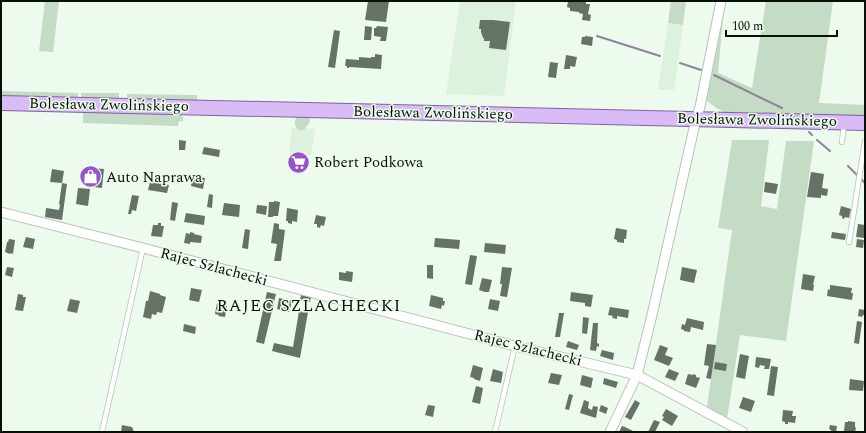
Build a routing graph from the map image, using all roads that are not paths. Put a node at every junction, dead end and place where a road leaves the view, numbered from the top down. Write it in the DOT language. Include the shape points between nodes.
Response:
graph roads {
  1 [pos="721,1"];
  2 [pos="1,103"];
  3 [pos="696,119"];
  4 [pos="844,122"];
  5 [pos="865,123"];
  6 [pos="865,141"];
  7 [pos="842,142"];
  8 [pos="1,212"];
  9 [pos="849,242"];
  10 [pos="143,248"];
  11 [pos="515,346"];
  12 [pos="637,375"];
  13 [pos="102,432"];
  14 [pos="495,432"];
  15 [pos="610,432"];
  16 [pos="743,432"];
  1 -- 3 [label="street"];
  2 -- 3 [label="main road, Bolesława Zwolińskiego"];
  3 -- 4 [label="main road, Bolesława Zwolińskiego"];
  3 -- 12 [label="street"];
  4 -- 5 [label="main road, Bolesława Zwolińskiego"];
  4 -- 7 [label="lane"];
  6 -- 9 [label="lane"];
  8 -- 10 [label="street, Rajec Szlachecki"];
  10 -- 11 [label="street, Rajec Szlachecki"];
  10 -- 13 [label="lane"];
  11 -- 12 [label="street, Rajec Szlachecki"];
  11 -- 14 [label="lane"];
  12 -- 15 [label="street"];
  12 -- 16 [label="street, Rajec Szlachecki"];
}
